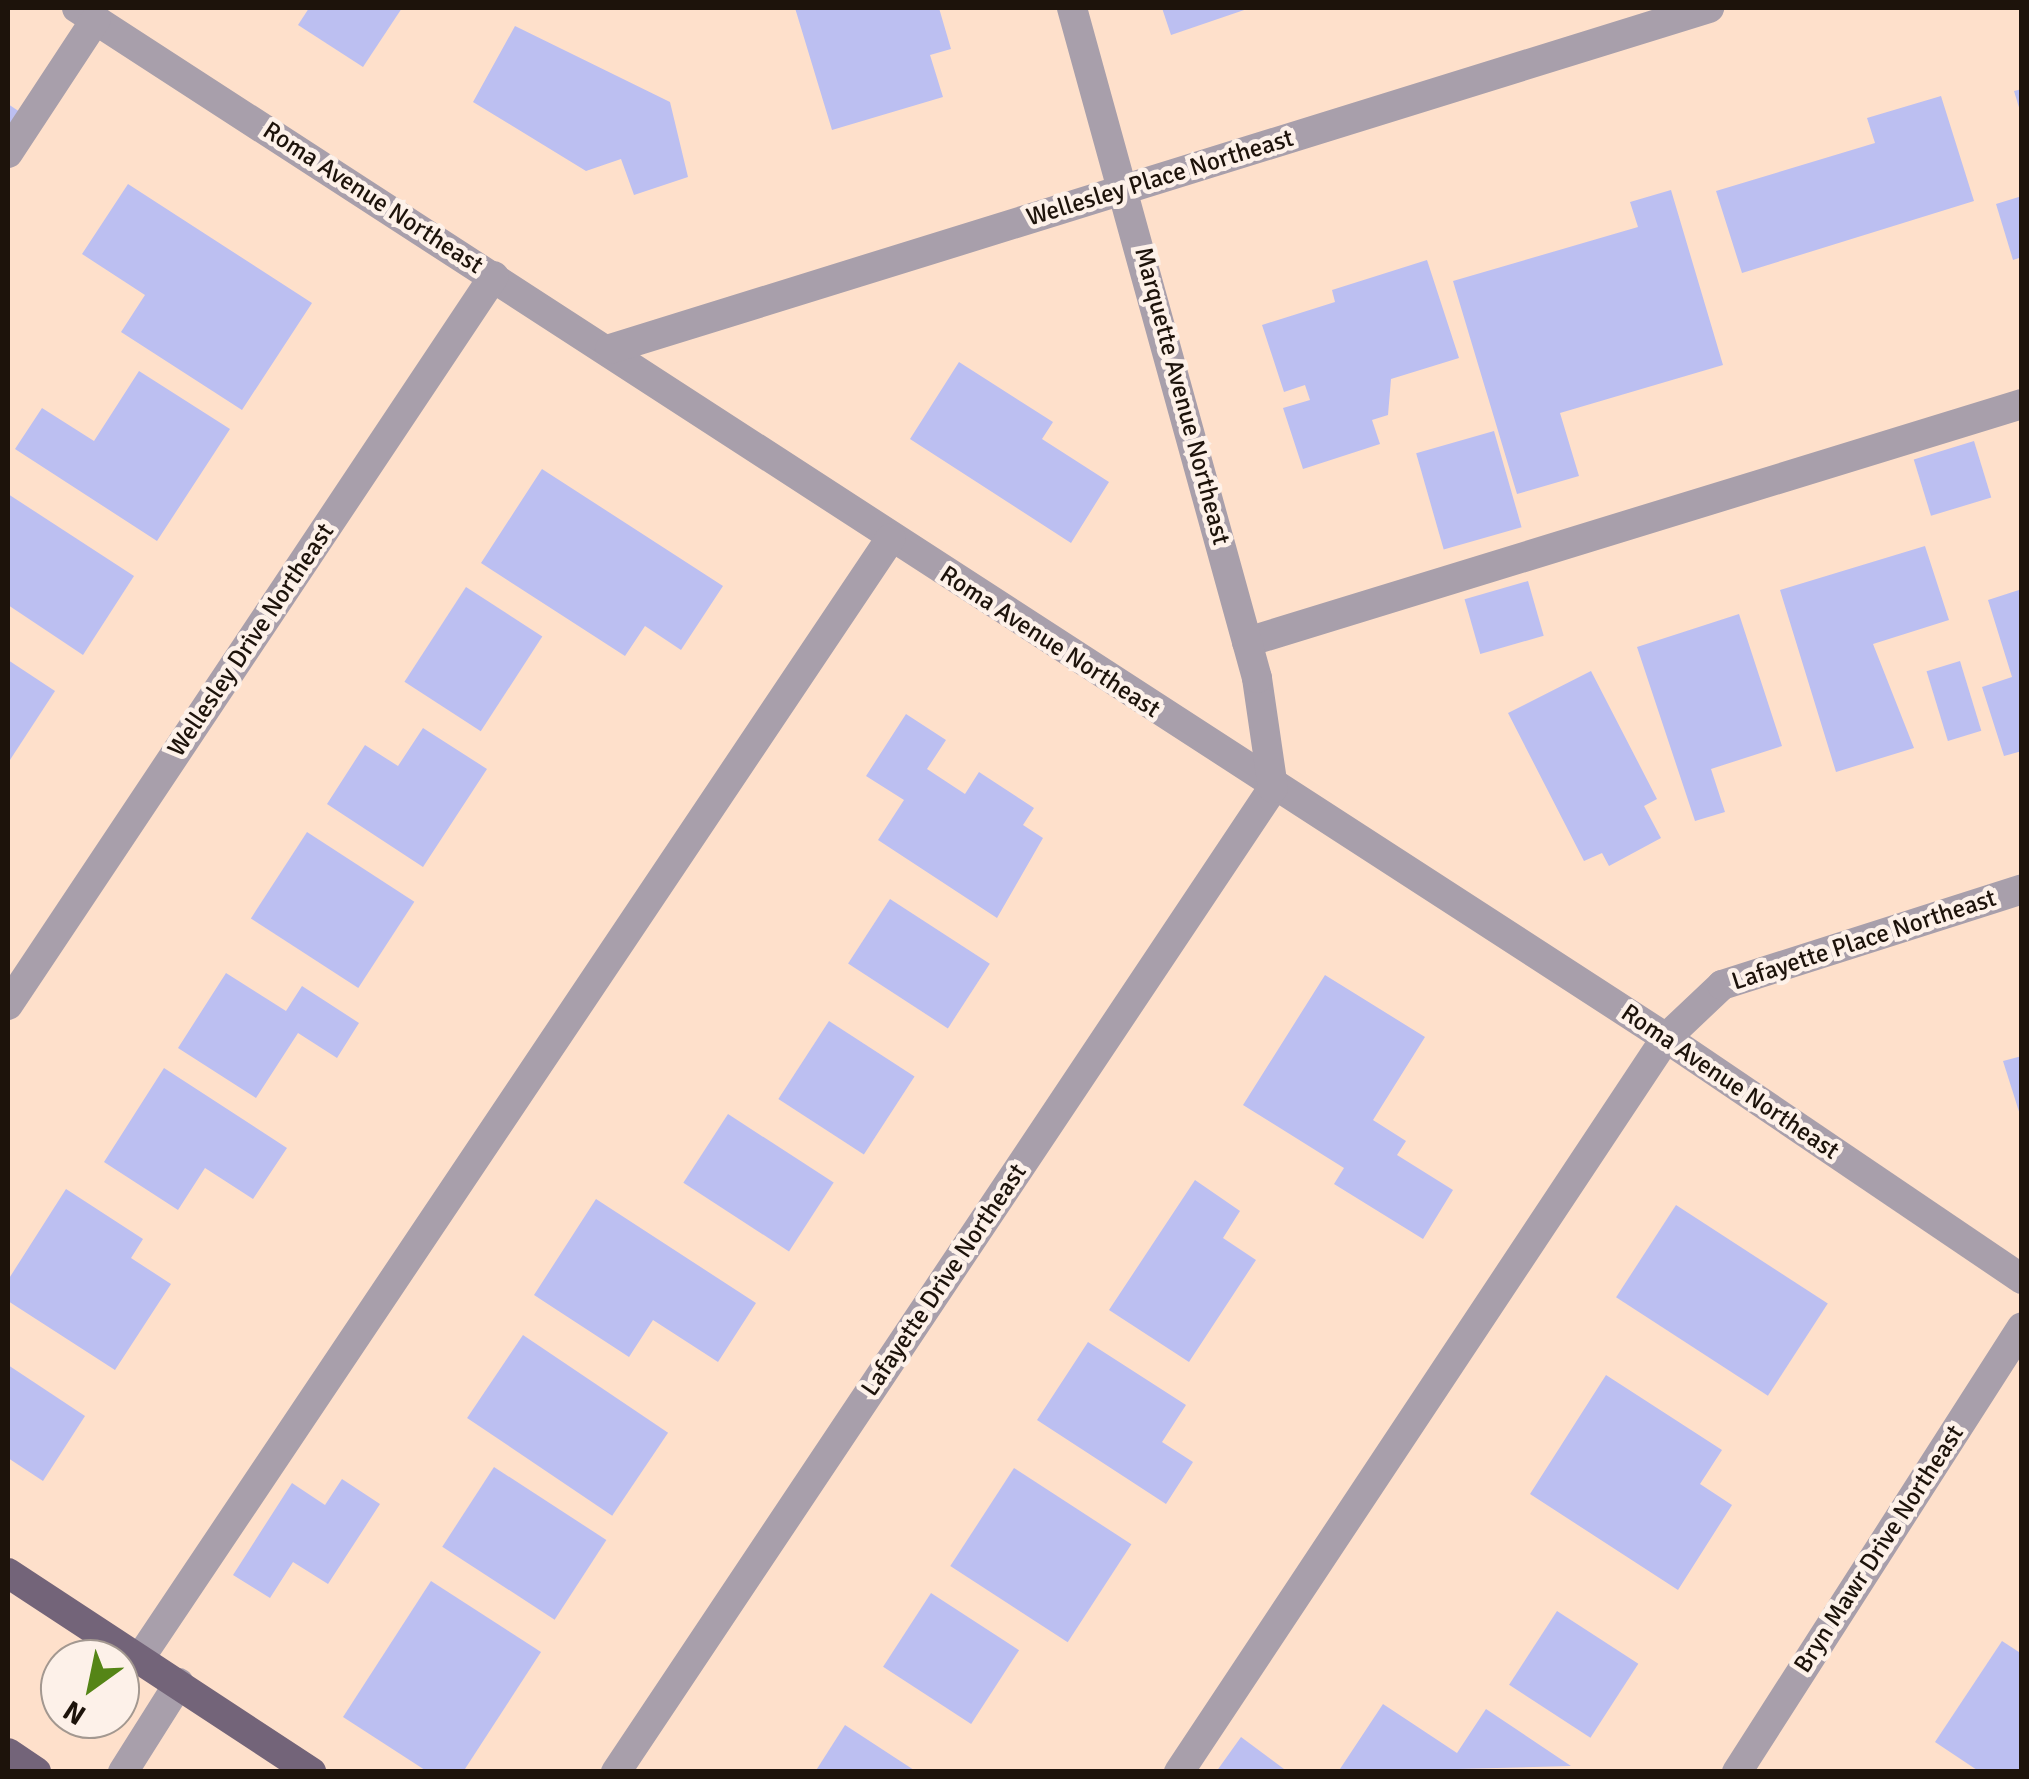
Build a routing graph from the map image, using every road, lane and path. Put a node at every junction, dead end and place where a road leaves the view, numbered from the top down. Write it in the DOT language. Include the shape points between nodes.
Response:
graph roads {
  1 [pos="1072,8"];
  2 [pos="1709,8"];
  3 [pos="87,14"];
  4 [pos="8,153"];
  5 [pos="1127,188"];
  6 [pos="494,276"];
  7 [pos="610,348"];
  8 [pos="2022,404"];
  9 [pos="891,538"];
  10 [pos="1248,642"];
  11 [pos="1272,788"];
  12 [pos="2022,889"];
  13 [pos="8,1005"];
  14 [pos="1666,1038"];
  15 [pos="2022,1279"];
  16 [pos="2022,1327"];
  17 [pos="8,1573"];
  18 [pos="110,1639"];
  19 [pos="140,1658"];
  20 [pos="179,1683"];
  21 [pos="8,1753"];
  22 [pos="36,1772"];
  23 [pos="123,1772"];
  24 [pos="311,1772"];
  25 [pos="616,1772"];
  26 [pos="1179,1772"];
  27 [pos="1737,1772"];
  1 -- 5 [label="street, Marquette Avenue Northeast"];
  2 -- 5 [label="street, Wellesley Place Northeast"];
  3 -- 4 [label="street"];
  3 -- 6 [label="street, Roma Avenue Northeast"];
  5 -- 7 [label="street, Wellesley Place Northeast"];
  5 -- 10 [label="street, Marquette Avenue Northeast"];
  6 -- 7 [label="street, Roma Avenue Northeast"];
  6 -- 13 [label="street, Wellesley Drive Northeast"];
  7 -- 9 [label="street, Roma Avenue Northeast"];
  8 -- 10 [label="street"];
  9 -- 11 [label="street, Roma Avenue Northeast"];
  9 -- 19 [label="street"];
  10 -- 11 [label="street, Marquette Avenue Northeast"];
  11 -- 14 [label="street, Roma Avenue Northeast"];
  11 -- 25 [label="street, Lafayette Drive Northeast"];
  12 -- 14 [label="street, Lafayette Place Northeast" via="1722,985"];
  14 -- 15 [label="street, Roma Avenue Northeast"];
  14 -- 26 [label="street, Lafayette Place Northeast"];
  16 -- 27 [label="street, Bryn Mawr Drive Northeast"];
  17 -- 18 [label="main road"];
  19 -- 20 [label="main road"];
  20 -- 23 [label="street"];
  20 -- 24 [label="main road"];
  21 -- 22 [label="main road"];
}
